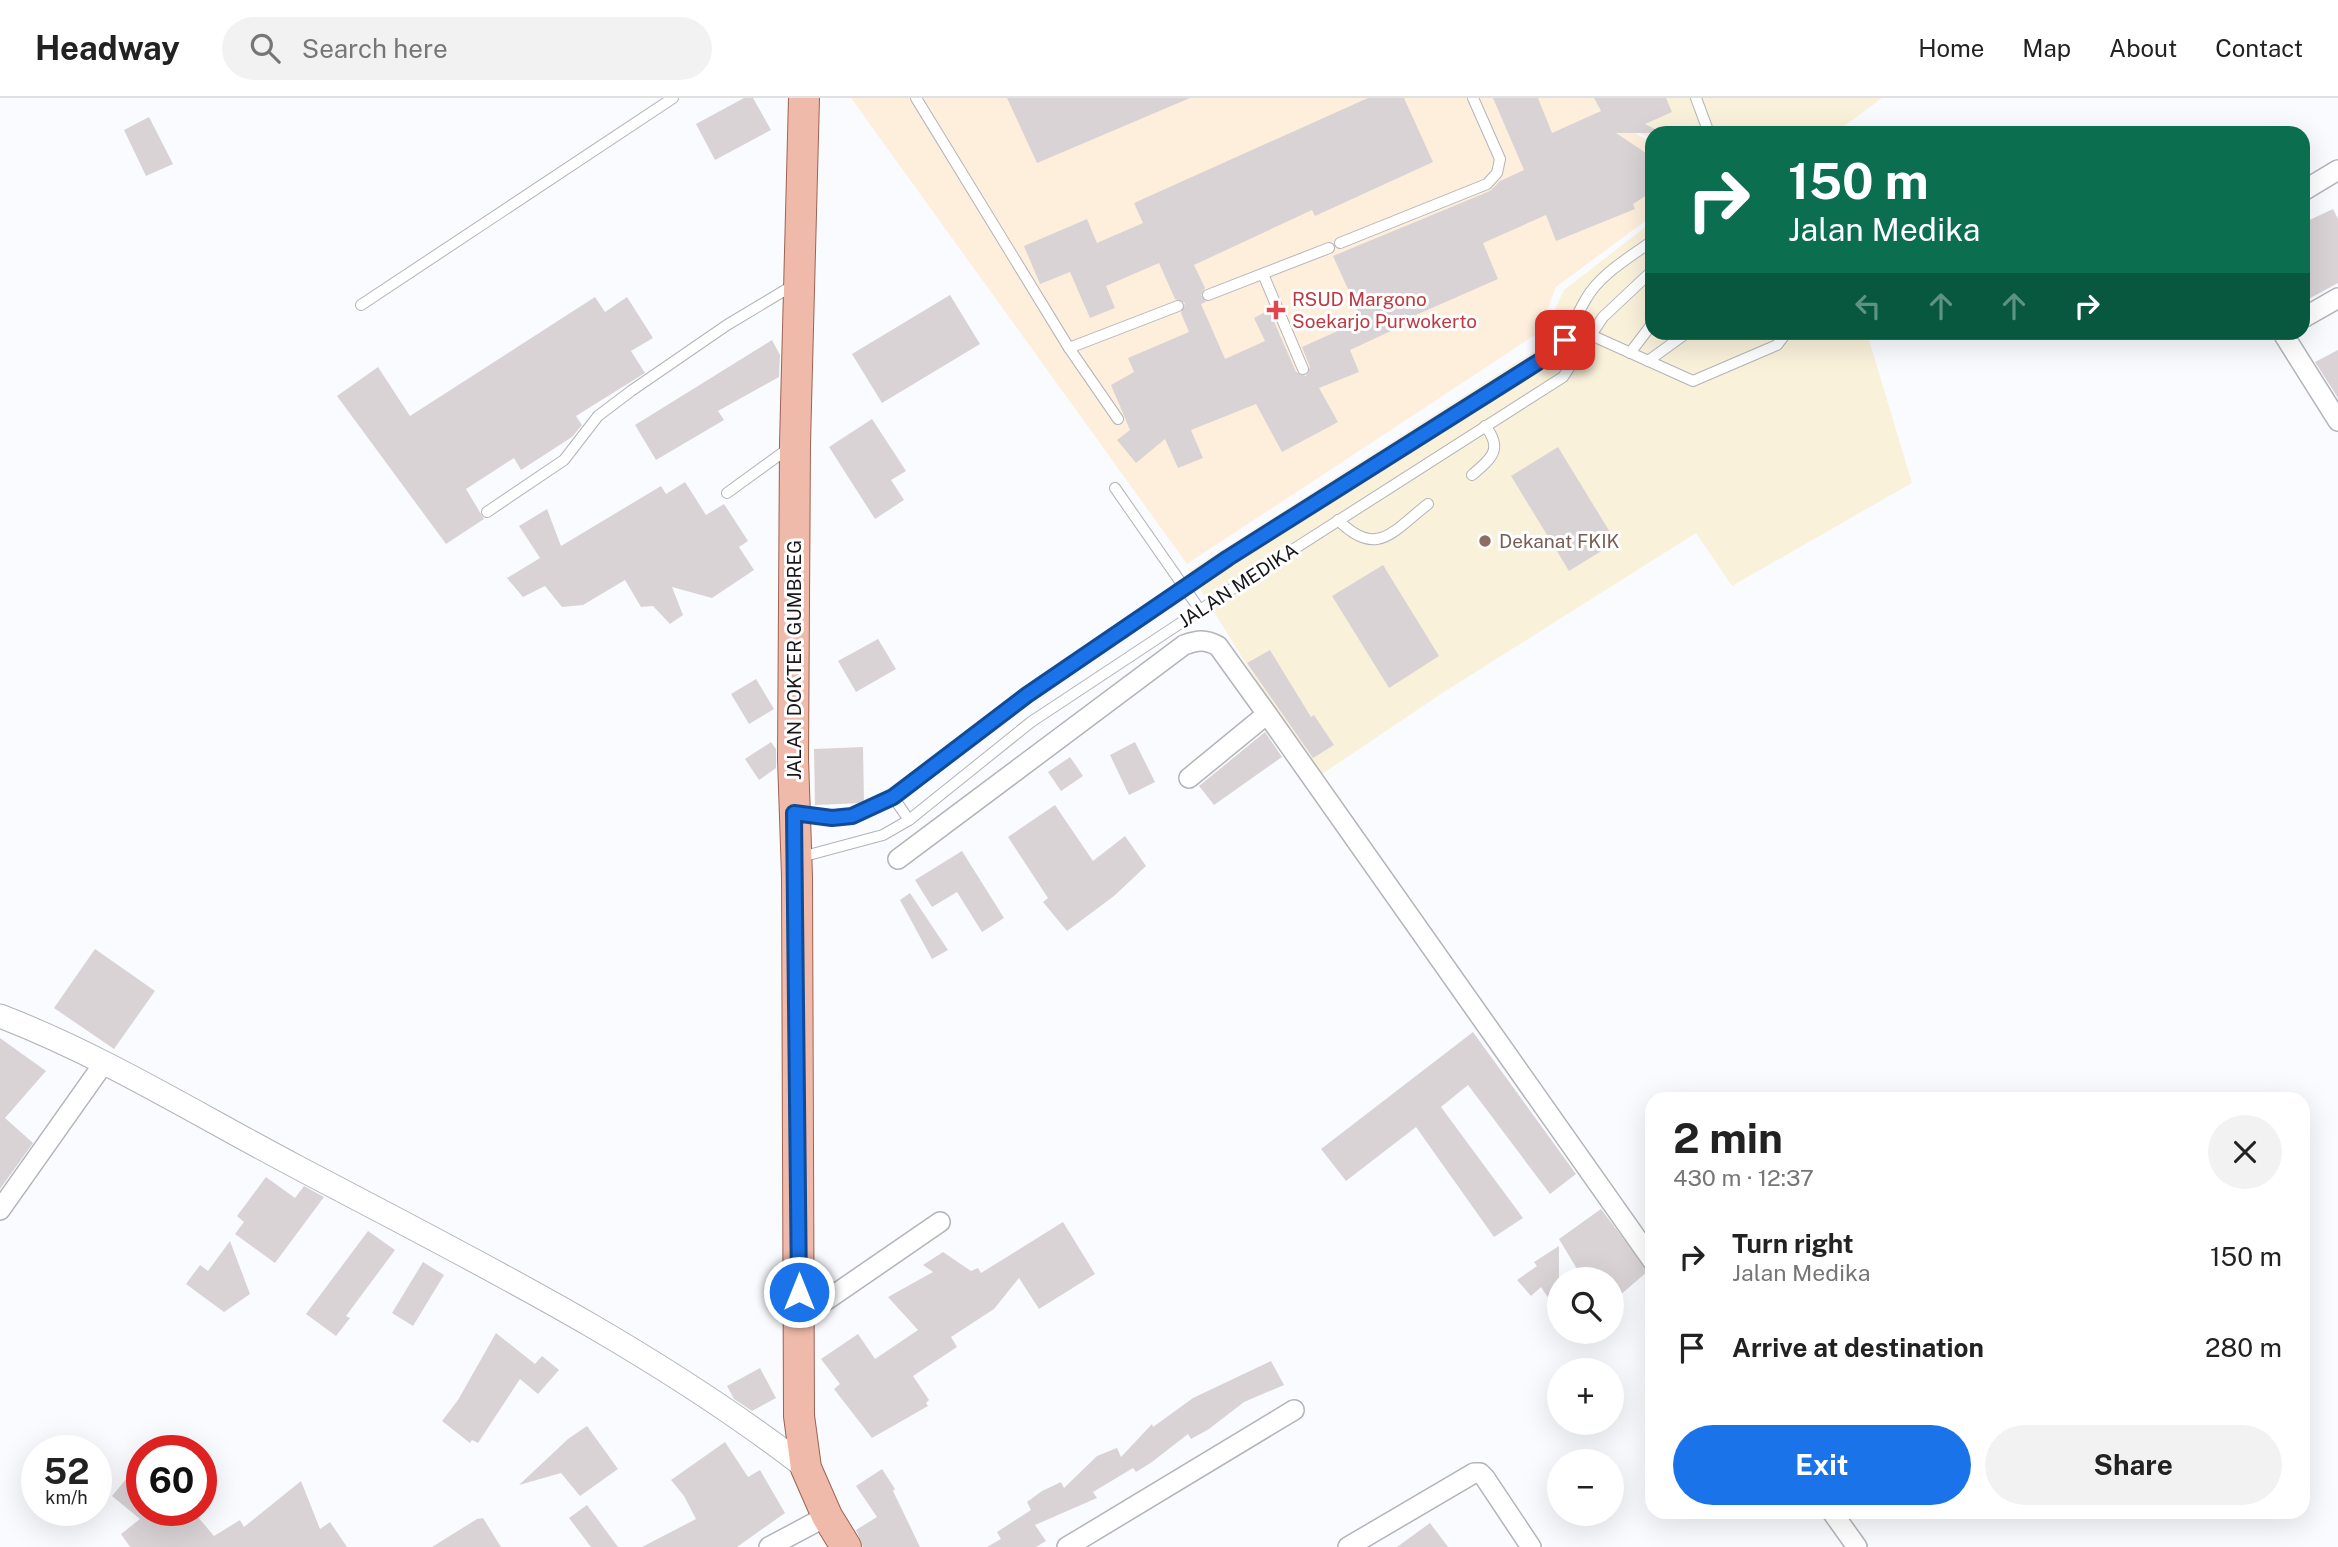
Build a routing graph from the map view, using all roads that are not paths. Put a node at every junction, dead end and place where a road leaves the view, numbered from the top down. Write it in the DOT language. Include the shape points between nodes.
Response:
graph roads {
  1 [pos="673,98"];
  2 [pos="804,98"];
  3 [pos="916,98"];
  4 [pos="1473,98"];
  5 [pos="1696,98"];
  6 [pos="1706,126"];
  7 [pos="2338,170"];
  8 [pos="2310,187"];
  9 [pos="1340,243"];
  10 [pos="1645,246"];
  11 [pos="1329,248"];
  12 [pos="1263,274"];
  13 [pos="1645,278"];
  14 [pos="802,280"];
  15 [pos="1208,295"];
  16 [pos="2338,298"];
  17 [pos="361,305"];
  18 [pos="1178,306"];
  19 [pos="2310,314"];
  20 [pos="1573,327"];
  21 [pos="1645,334"];
  22 [pos="1591,337"];
  23 [pos="1677,340"];
  24 [pos="1781,340"];
  25 [pos="2287,340"];
  26 [pos="1069,348"];
  27 [pos="1630,354"];
  28 [pos="1648,361"];
  29 [pos="1303,369"];
  30 [pos="1118,419"];
  31 [pos="2338,421"];
  32 [pos="1485,426"];
  33 [pos="795,444"];
  34 [pos="1472,475"];
  35 [pos="1115,488"];
  36 [pos="727,493"];
  37 [pos="1428,504"];
  38 [pos="487,512"];
  39 [pos="1338,520"];
  40 [pos="1185,589"];
  41 [pos="1200,610"];
  42 [pos="1267,714"];
  43 [pos="1189,778"];
  44 [pos="893,797"];
  45 [pos="794,813"];
  46 [pos="909,820"];
  47 [pos="795,858"];
  48 [pos="898,859"];
  49 [pos="0,1016"];
  50 [pos="104,1063"];
  51 [pos="0,1210"];
  52 [pos="940,1222"];
  53 [pos="1645,1250"];
  54 [pos="799,1319"];
  55 [pos="1294,1410"];
  56 [pos="806,1468"];
  57 [pos="827,1516"];
  58 [pos="1837,1519"];
  59 [pos="769,1547"];
  60 [pos="846,1547"];
  61 [pos="1067,1547"];
  62 [pos="1348,1547"];
  63 [pos="1531,1547"];
  64 [pos="1857,1547"];
  1 -- 17 [label="lane"];
  2 -- 14 [label="main road, JALAN DOKTER GUMBREG"];
  3 -- 26 [label="lane"];
  4 -- 9 [label="lane" via="1500,159 1497,173 1487,184"];
  5 -- 6 [label="lane"];
  7 -- 8 [label="street"];
  10 -- 20 [label="lane, JALAN MEDIKA" via="1599,281"];
  11 -- 12 [label="lane"];
  12 -- 15 [label="lane"];
  12 -- 29 [label="lane"];
  13 -- 22 [label="lane, JALAN MEDIKA" via="1603,317"];
  14 -- 33 [label="main road, JALAN DOKTER GUMBREG"];
  14 -- 38 [label="lane" via="631,391 598,416 564,460"];
  16 -- 19 [label="street"];
  18 -- 26 [label="lane"];
  20 -- 22 [label="lane"];
  20 -- 40 [label="lane, JALAN MEDIKA" via="1543,359"];
  21 -- 27 [label="lane"];
  22 -- 27 [label="lane"];
  22 -- 32 [label="lane, JALAN MEDIKA" via="1563,377"];
  23 -- 28 [label="lane"];
  24 -- 28 [label="lane" via="1693,381"];
  25 -- 31 [label="street"];
  26 -- 30 [label="lane"];
  27 -- 28 [label="lane"];
  32 -- 34 [label="lane" via="1496,448"];
  32 -- 39 [label="lane, JALAN MEDIKA"];
  33 -- 36 [label="lane"];
  33 -- 45 [label="main road, JALAN DOKTER GUMBREG"];
  35 -- 40 [label="lane"];
  37 -- 39 [label="lane" via="1387,536 1372,541 1353,535"];
  39 -- 41 [label="lane, JALAN MEDIKA"];
  40 -- 41 [label="lane"];
  40 -- 44 [label="lane, JALAN MEDIKA" via="1027,695"];
  41 -- 46 [label="lane, JALAN MEDIKA" via="1031,722"];
  42 -- 43 [label="street"];
  42 -- 48 [label="street" via="1218,646 1208,640 1184,645"];
  42 -- 53 [label="street"];
  44 -- 45 [label="lane, JALAN MEDIKA" via="852,816"];
  44 -- 46 [label="lane"];
  45 -- 47 [label="main road, JALAN DOKTER GUMBREG"];
  46 -- 47 [label="lane, JALAN MEDIKA" via="883,835"];
  47 -- 54 [label="main road, JALAN DOKTER GUMBREG"];
  49 -- 50 [label="street"];
  50 -- 51 [label="street"];
  50 -- 56 [label="street" via="535,1292 694,1388"];
  52 -- 54 [label="street"];
  54 -- 56 [label="main road, JALAN DOKTER GUMBREG" via="799,1416"];
  55 -- 61 [label="street"];
  56 -- 57 [label="main road, JALAN DOKTER GUMBREG"];
  57 -- 59 [label="street"];
  57 -- 60 [label="main road, JALAN DOKTER GUMBREG"];
  58 -- 64 [label="street"];
  62 -- 63 [label="street" via="1480,1473"];
}
